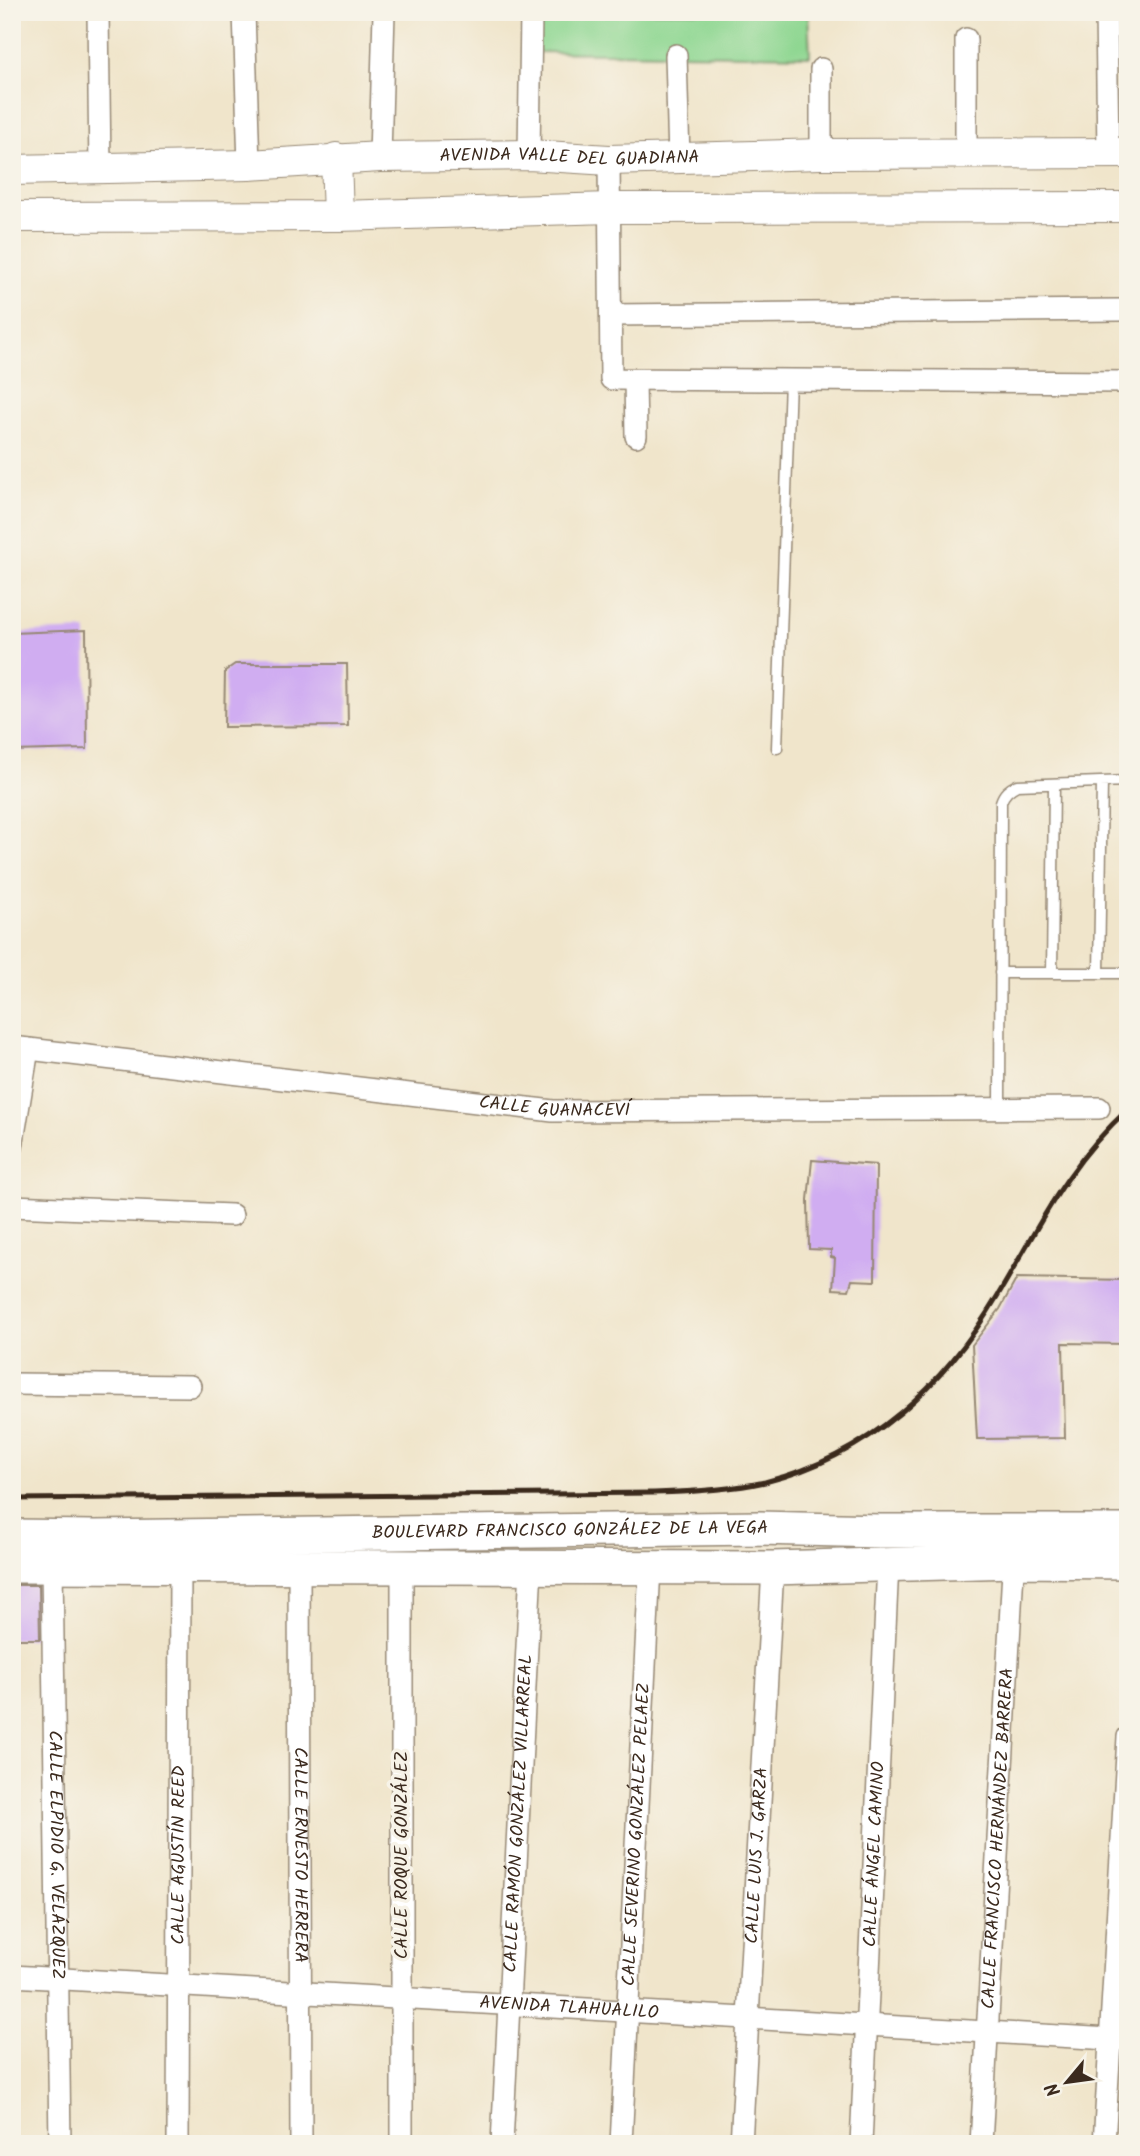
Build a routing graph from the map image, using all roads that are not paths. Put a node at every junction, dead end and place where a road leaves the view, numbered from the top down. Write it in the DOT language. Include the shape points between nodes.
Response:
graph roads {
  1 [pos="98,12"];
  2 [pos="244,12"];
  3 [pos="384,12"];
  4 [pos="531,12"];
  5 [pos="1106,12"];
  6 [pos="966,39"];
  7 [pos="676,55"];
  8 [pos="821,69"];
  9 [pos="1118,152"];
  10 [pos="966,153"];
  11 [pos="821,154"];
  12 [pos="529,155"];
  13 [pos="380,157"];
  14 [pos="336,158"];
  15 [pos="679,159"];
  16 [pos="609,160"];
  17 [pos="249,165"];
  18 [pos="100,169"];
  19 [pos="12,170"];
  20 [pos="1128,207"];
  21 [pos="611,208"];
  22 [pos="338,216"];
  23 [pos="12,217"];
  24 [pos="1120,310"];
  25 [pos="611,315"];
  26 [pos="635,380"];
  27 [pos="790,380"];
  28 [pos="1128,382"];
  29 [pos="636,436"];
  30 [pos="778,748"];
  31 [pos="1128,781"];
  32 [pos="1102,782"];
  33 [pos="1054,784"];
  34 [pos="1000,973"];
  35 [pos="1052,973"];
  36 [pos="1100,973"];
  37 [pos="1128,973"];
  38 [pos="20,1048"];
  39 [pos="1099,1108"];
  40 [pos="999,1109"];
  41 [pos="12,1147"];
  42 [pos="12,1206"];
  43 [pos="232,1215"];
  44 [pos="12,1384"];
  45 [pos="191,1386"];
  46 [pos="1128,1531"];
  47 [pos="12,1536"];
  48 [pos="1014,1546"];
  49 [pos="1128,1562"];
  50 [pos="888,1564"];
  51 [pos="12,1566"];
  52 [pos="52,1566"];
  53 [pos="180,1566"];
  54 [pos="299,1566"];
  55 [pos="402,1567"];
  56 [pos="531,1567"];
  57 [pos="650,1567"];
  58 [pos="774,1568"];
  59 [pos="1128,1737"];
  60 [pos="12,1976"];
  61 [pos="57,1978"];
  62 [pos="179,1986"];
  63 [pos="301,1992"];
  64 [pos="401,1998"];
  65 [pos="509,2004"];
  66 [pos="627,2011"];
  67 [pos="748,2018"];
  68 [pos="867,2025"];
  69 [pos="987,2032"];
  70 [pos="1119,2039"];
  71 [pos="60,2144"];
  72 [pos="178,2144"];
  73 [pos="301,2144"];
  74 [pos="402,2144"];
  75 [pos="502,2144"];
  76 [pos="621,2144"];
  77 [pos="741,2144"];
  78 [pos="861,2144"];
  79 [pos="981,2144"];
  80 [pos="1104,2144"];
  1 -- 18 [label="street"];
  2 -- 17 [label="street"];
  3 -- 13 [label="street"];
  4 -- 12 [label="street"];
  5 -- 9 [label="street"];
  6 -- 10 [label="street"];
  7 -- 15 [label="street"];
  8 -- 11 [label="street"];
  9 -- 10 [label="main road, AVENIDA VALLE DEL GUADIANA"];
  10 -- 11 [label="main road, AVENIDA VALLE DEL GUADIANA"];
  11 -- 15 [label="main road, AVENIDA VALLE DEL GUADIANA"];
  12 -- 13 [label="main road, AVENIDA VALLE DEL GUADIANA"];
  12 -- 16 [label="main road, AVENIDA VALLE DEL GUADIANA"];
  13 -- 14 [label="main road, AVENIDA VALLE DEL GUADIANA"];
  14 -- 17 [label="main road, AVENIDA VALLE DEL GUADIANA"];
  14 -- 22 [label="main road"];
  15 -- 16 [label="main road, AVENIDA VALLE DEL GUADIANA"];
  16 -- 21 [label="street"];
  17 -- 18 [label="main road, AVENIDA VALLE DEL GUADIANA"];
  18 -- 19 [label="main road, AVENIDA VALLE DEL GUADIANA"];
  20 -- 21 [label="main road"];
  21 -- 22 [label="main road"];
  21 -- 25 [label="street"];
  22 -- 23 [label="main road"];
  24 -- 25 [label="street"];
  25 -- 26 [label="street" via="611,379"];
  26 -- 27 [label="street"];
  26 -- 29 [label="street"];
  27 -- 28 [label="street"];
  27 -- 30 [label="lane"];
  31 -- 32 [label="lane"];
  32 -- 33 [label="lane"];
  32 -- 36 [label="lane"];
  33 -- 34 [label="lane" via="1017,785 1001,802"];
  33 -- 35 [label="lane"];
  34 -- 35 [label="lane"];
  34 -- 40 [label="lane"];
  35 -- 36 [label="lane"];
  36 -- 37 [label="lane"];
  38 -- 40 [label="street, CALLE GUANACEVÍ" via="553,1111"];
  38 -- 41 [label="street"];
  39 -- 40 [label="street, CALLE GUANACEVÍ"];
  42 -- 43 [label="street"];
  44 -- 45 [label="street"];
  46 -- 48 [label="main road, BOULEVARD FRANCISCO GONZÁLEZ DE LA VEGA"];
  47 -- 48 [label="main road, BOULEVARD FRANCISCO GONZÁLEZ DE LA VEGA" via="760,1528"];
  48 -- 49 [label="main road, BOULEVARD FRANCISCO GONZÁLEZ DE LA VEGA"];
  48 -- 50 [label="main road, BOULEVARD FRANCISCO GONZÁLEZ DE LA VEGA"];
  48 -- 69 [label="street, CALLE FRANCISCO HERNÁNDEZ BARRERA"];
  50 -- 58 [label="main road, BOULEVARD FRANCISCO GONZÁLEZ DE LA VEGA"];
  50 -- 68 [label="street, CALLE ÁNGEL CAMINO"];
  51 -- 52 [label="main road, BOULEVARD FRANCISCO GONZÁLEZ DE LA VEGA"];
  52 -- 53 [label="main road, BOULEVARD FRANCISCO GONZÁLEZ DE LA VEGA"];
  52 -- 61 [label="street, CALLE ELPIDIO G. VELÁZQUEZ"];
  53 -- 54 [label="main road, BOULEVARD FRANCISCO GONZÁLEZ DE LA VEGA"];
  53 -- 62 [label="street, CALLE AGUSTÍN REED"];
  54 -- 55 [label="main road, BOULEVARD FRANCISCO GONZÁLEZ DE LA VEGA"];
  54 -- 63 [label="street, CALLE ERNESTO HERRERA"];
  55 -- 56 [label="main road, BOULEVARD FRANCISCO GONZÁLEZ DE LA VEGA"];
  55 -- 64 [label="street, CALLE ROQUE GONZÁLEZ"];
  56 -- 57 [label="main road, BOULEVARD FRANCISCO GONZÁLEZ DE LA VEGA"];
  56 -- 65 [label="street, CALLE RAMÓN GONZÁLEZ VILLARREAL"];
  57 -- 58 [label="main road, BOULEVARD FRANCISCO GONZÁLEZ DE LA VEGA"];
  57 -- 66 [label="street, CALLE SEVERINO GONZÁLEZ PELAEZ"];
  58 -- 67 [label="street, CALLE LUIS J. GARZA"];
  59 -- 70 [label="street"];
  60 -- 61 [label="street, AVENIDA TLAHUALILO"];
  61 -- 62 [label="street, AVENIDA TLAHUALILO"];
  61 -- 71 [label="street, CALLE ELPIDIO G. VELÁZQUEZ"];
  62 -- 63 [label="street, AVENIDA TLAHUALILO"];
  62 -- 72 [label="street, CALLE AGUSTÍN REED"];
  63 -- 64 [label="street, AVENIDA TLAHUALILO"];
  63 -- 73 [label="street, CALLE ERNESTO HERRERA"];
  64 -- 65 [label="street, AVENIDA TLAHUALILO"];
  64 -- 74 [label="street, CALLE ROQUE GONZÁLEZ"];
  65 -- 66 [label="street, AVENIDA TLAHUALILO"];
  65 -- 75 [label="street, CALLE RAMÓN GONZÁLEZ VILLARREAL"];
  66 -- 67 [label="street, AVENIDA TLAHUALILO"];
  66 -- 76 [label="street, CALLE SEVERINO GONZÁLEZ PELAEZ"];
  67 -- 68 [label="street, AVENIDA TLAHUALILO"];
  67 -- 77 [label="street, CALLE LUIS J. GARZA"];
  68 -- 69 [label="street, AVENIDA TLAHUALILO"];
  68 -- 78 [label="street, CALLE ÁNGEL CAMINO"];
  69 -- 70 [label="street, AVENIDA TLAHUALILO"];
  69 -- 79 [label="street, CALLE FRANCISCO HERNÁNDEZ BARRERA"];
  70 -- 80 [label="street"];
}
